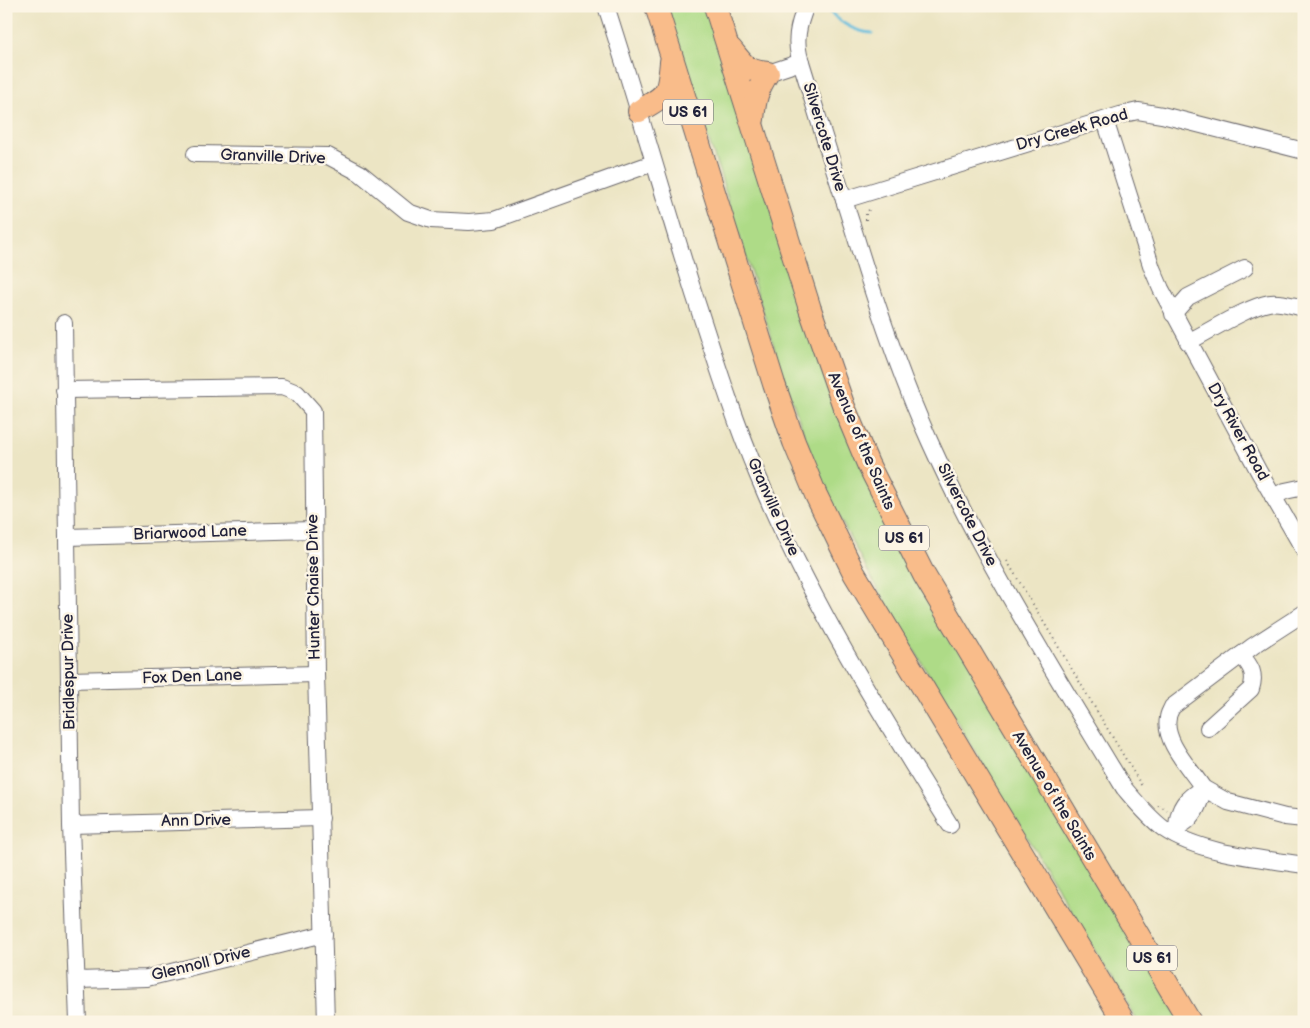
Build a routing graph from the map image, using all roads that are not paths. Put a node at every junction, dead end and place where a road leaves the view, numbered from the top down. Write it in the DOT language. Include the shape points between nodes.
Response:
graph roads {
  1 [pos="606,6"];
  2 [pos="656,6"];
  3 [pos="715,6"];
  4 [pos="806,6"];
  5 [pos="727,44"];
  6 [pos="672,58"];
  7 [pos="801,62"];
  8 [pos="768,73"];
  9 [pos="640,111"];
  10 [pos="1105,120"];
  11 [pos="753,128"];
  12 [pos="697,138"];
  13 [pos="1304,151"];
  14 [pos="195,154"];
  15 [pos="653,164"];
  16 [pos="844,200"];
  17 [pos="1245,268"];
  18 [pos="1304,308"];
  19 [pos="1173,314"];
  20 [pos="64,323"];
  21 [pos="1188,342"];
  22 [pos="64,390"];
  23 [pos="1304,487"];
  24 [pos="1273,496"];
  25 [pos="313,530"];
  26 [pos="66,536"];
  27 [pos="1304,550"];
  28 [pos="1304,613"];
  29 [pos="1241,655"];
  30 [pos="316,674"];
  31 [pos="69,680"];
  32 [pos="1208,728"];
  33 [pos="1203,788"];
  34 [pos="1304,817"];
  35 [pos="321,818"];
  36 [pos="71,825"];
  37 [pos="950,825"];
  38 [pos="1176,825"];
  39 [pos="1304,865"];
  40 [pos="324,934"];
  41 [pos="77,980"];
  42 [pos="78,1022"];
  43 [pos="326,1022"];
  44 [pos="1124,1022"];
  45 [pos="1190,1022"];
  1 -- 9 [label="street, Granville Drive"];
  2 -- 6 [label="highway, US 61"];
  3 -- 5 [label="highway, Avenue of the Saints / US 61"];
  4 -- 7 [label="street" via="799,22 797,41"];
  5 -- 8 [label="highway" via="747,68"];
  5 -- 11 [label="highway, Avenue of the Saints / US 61"];
  6 -- 9 [label="highway" via="668,90"];
  6 -- 12 [label="highway, US 61"];
  7 -- 8 [label="street, Silvercote Drive"];
  7 -- 16 [label="street, Silvercote Drive"];
  8 -- 11 [label="highway" via="758,88"];
  9 -- 12 [label="highway" via="671,114"];
  9 -- 15 [label="street, Granville Drive"];
  10 -- 13 [label="street, Dry Creek Road" via="1138,111"];
  10 -- 16 [label="street, Dry Creek Road"];
  10 -- 19 [label="street, Dry River Road" via="1152,268"];
  11 -- 45 [label="highway, Avenue of the Saints / US 61" via="826,357 895,520 960,637"];
  12 -- 44 [label="highway, US 61" via="786,417 826,518 854,573"];
  14 -- 15 [label="street, Granville Drive" via="328,156 360,173 408,212 430,220 470,222 494,220"];
  15 -- 37 [label="street, Granville Drive" via="734,413 787,542 837,637"];
  16 -- 38 [label="street, Silvercote Drive" via="901,373 955,495 1021,615 1124,788 1164,829"];
  17 -- 19 [label="street" via="1188,297"];
  18 -- 21 [label="street" via="1269,303"];
  19 -- 21 [label="street, Dry River Road"];
  20 -- 22 [label="street, Bridlespur Drive"];
  21 -- 24 [label="street, Dry River Road"];
  22 -- 25 [label="street, Hunter Chaise Drive" via="282,387 297,393 313,410"];
  22 -- 26 [label="street, Bridlespur Drive"];
  23 -- 24 [label="street"];
  24 -- 27 [label="street, Dry River Road"];
  25 -- 26 [label="street, Briarwood Lane"];
  25 -- 30 [label="street, Hunter Chaise Drive"];
  26 -- 31 [label="street, Bridlespur Drive"];
  28 -- 29 [label="street"];
  29 -- 32 [label="street" via="1253,671 1251,689"];
  29 -- 33 [label="street" via="1172,707 1168,718 1172,743"];
  30 -- 31 [label="street, Fox Den Lane"];
  30 -- 35 [label="street, Hunter Chaise Drive"];
  31 -- 36 [label="street, Bridlespur Drive"];
  33 -- 34 [label="street" via="1228,802 1285,817"];
  33 -- 38 [label="street" via="1201,801 1187,821"];
  35 -- 36 [label="street, Ann Drive"];
  35 -- 40 [label="street, Hunter Chaise Drive"];
  36 -- 41 [label="street, Bridlespur Drive"];
  38 -- 39 [label="street, Silvercote Drive" via="1204,848"];
  40 -- 41 [label="street, Glennoll Drive" via="147,978"];
  40 -- 43 [label="street, Hunter Chaise Drive"];
  41 -- 42 [label="street, Bridlespur Drive"];
}
